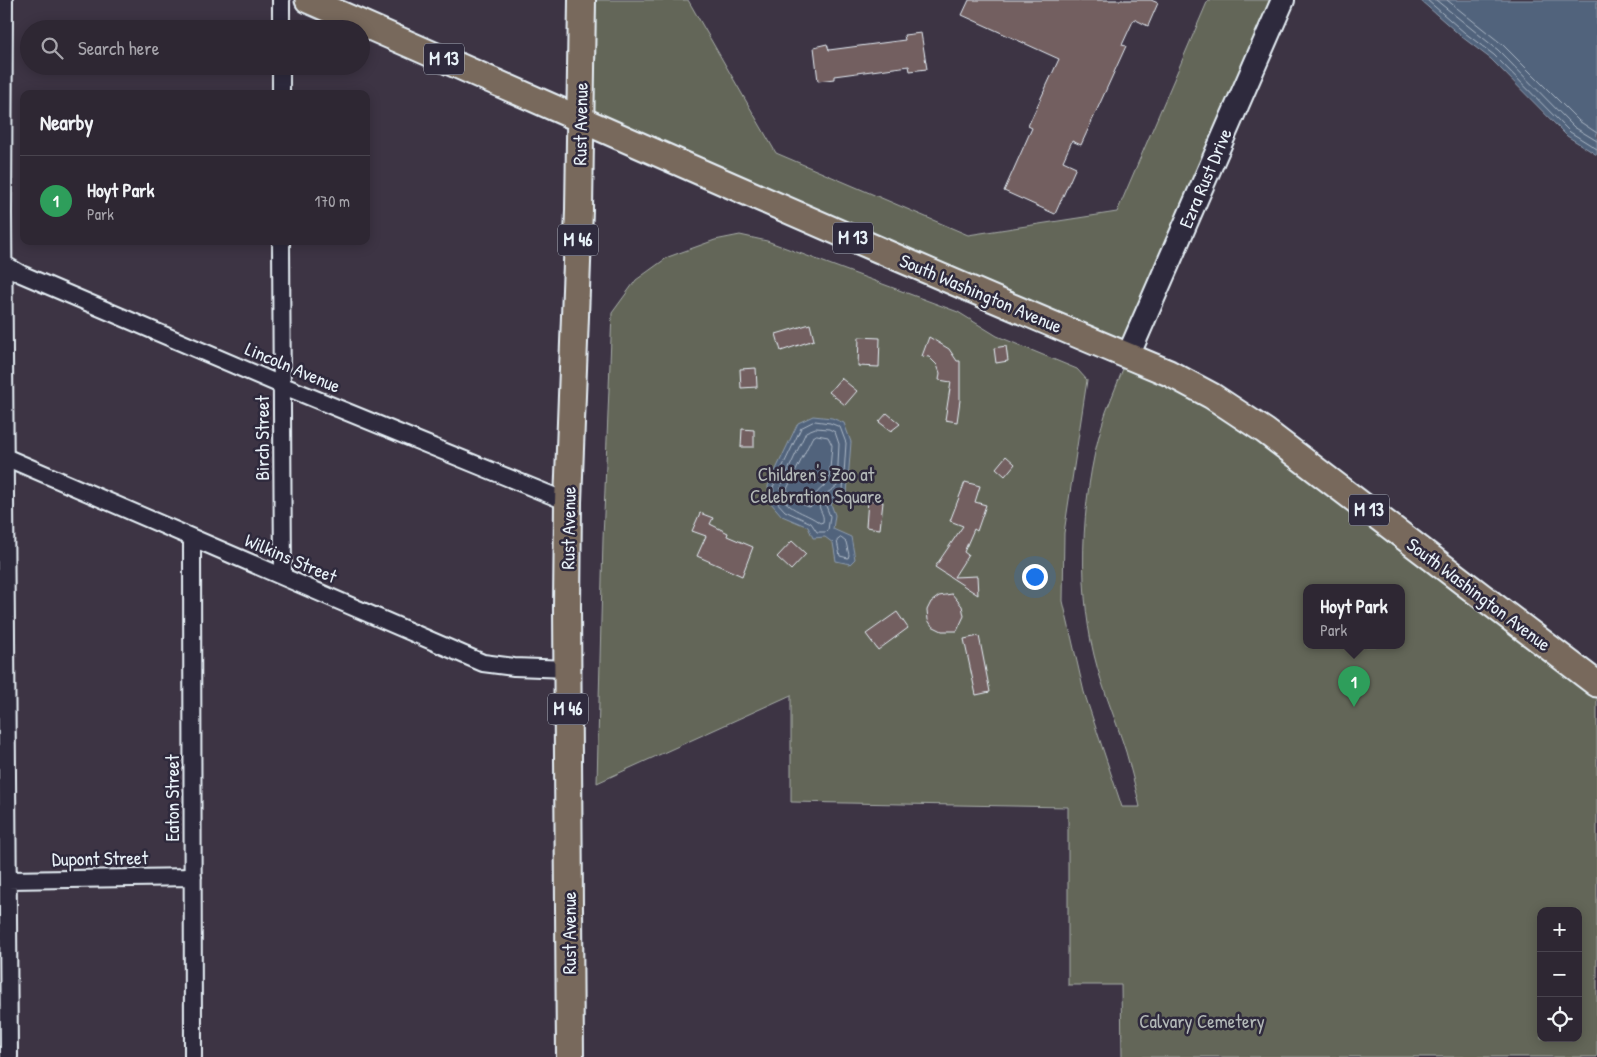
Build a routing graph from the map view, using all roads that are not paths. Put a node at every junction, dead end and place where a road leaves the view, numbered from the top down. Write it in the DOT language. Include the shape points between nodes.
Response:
graph roads {
  1 [pos="4,0"];
  2 [pos="281,0"];
  3 [pos="308,0"];
  4 [pos="582,0"];
  5 [pos="1282,0"];
  6 [pos="281,20"];
  7 [pos="354,20"];
  8 [pos="370,27"];
  9 [pos="281,75"];
  10 [pos="281,90"];
  11 [pos="580,118"];
  12 [pos="2,213"];
  13 [pos="281,245"];
  14 [pos="4,264"];
  15 [pos="1128,356"];
  16 [pos="281,385"];
  17 [pos="3,404"];
  18 [pos="5,457"];
  19 [pos="568,502"];
  20 [pos="192,539"];
  21 [pos="283,575"];
  22 [pos="3,597"];
  23 [pos="568,668"];
  24 [pos="1597,684"];
  25 [pos="4,792"];
  26 [pos="193,877"];
  27 [pos="8,880"];
  28 [pos="4,998"];
  29 [pos="9,1057"];
  30 [pos="194,1057"];
  31 [pos="570,1057"];
  1 -- 12 [label="street"];
  2 -- 6 [label="street"];
  3 -- 7 [label="main road, South Washington Avenue / M 13"];
  4 -- 11 [label="highway, Rust Avenue / M 46"];
  5 -- 15 [label="main road, Ezra Rust Drive"];
  8 -- 11 [label="main road, South Washington Avenue / M 13"];
  9 -- 10 [label="street"];
  11 -- 15 [label="main road, South Washington Avenue / M 13"];
  11 -- 19 [label="highway, Rust Avenue / M 46" via="577,302"];
  12 -- 14 [label="street"];
  13 -- 16 [label="street, Birch Street"];
  14 -- 16 [label="street, Lincoln Avenue"];
  14 -- 17 [label="street"];
  15 -- 24 [label="main road, South Washington Avenue / M 13" via="1170,373 1265,431"];
  16 -- 19 [label="street, Lincoln Avenue"];
  16 -- 21 [label="street, Birch Street"];
  17 -- 18 [label="street"];
  18 -- 20 [label="street, Wilkins Street"];
  18 -- 22 [label="street"];
  19 -- 23 [label="highway, Rust Avenue / M 46"];
  20 -- 21 [label="street, Wilkins Street"];
  20 -- 26 [label="street, Eaton Street"];
  21 -- 23 [label="street, Wilkins Street" via="483,663"];
  22 -- 25 [label="street"];
  23 -- 31 [label="highway, Rust Avenue / M 46"];
  25 -- 27 [label="street"];
  26 -- 27 [label="street, Dupont Street"];
  26 -- 30 [label="street, Eaton Street"];
  27 -- 28 [label="street"];
  28 -- 29 [label="street"];
}
